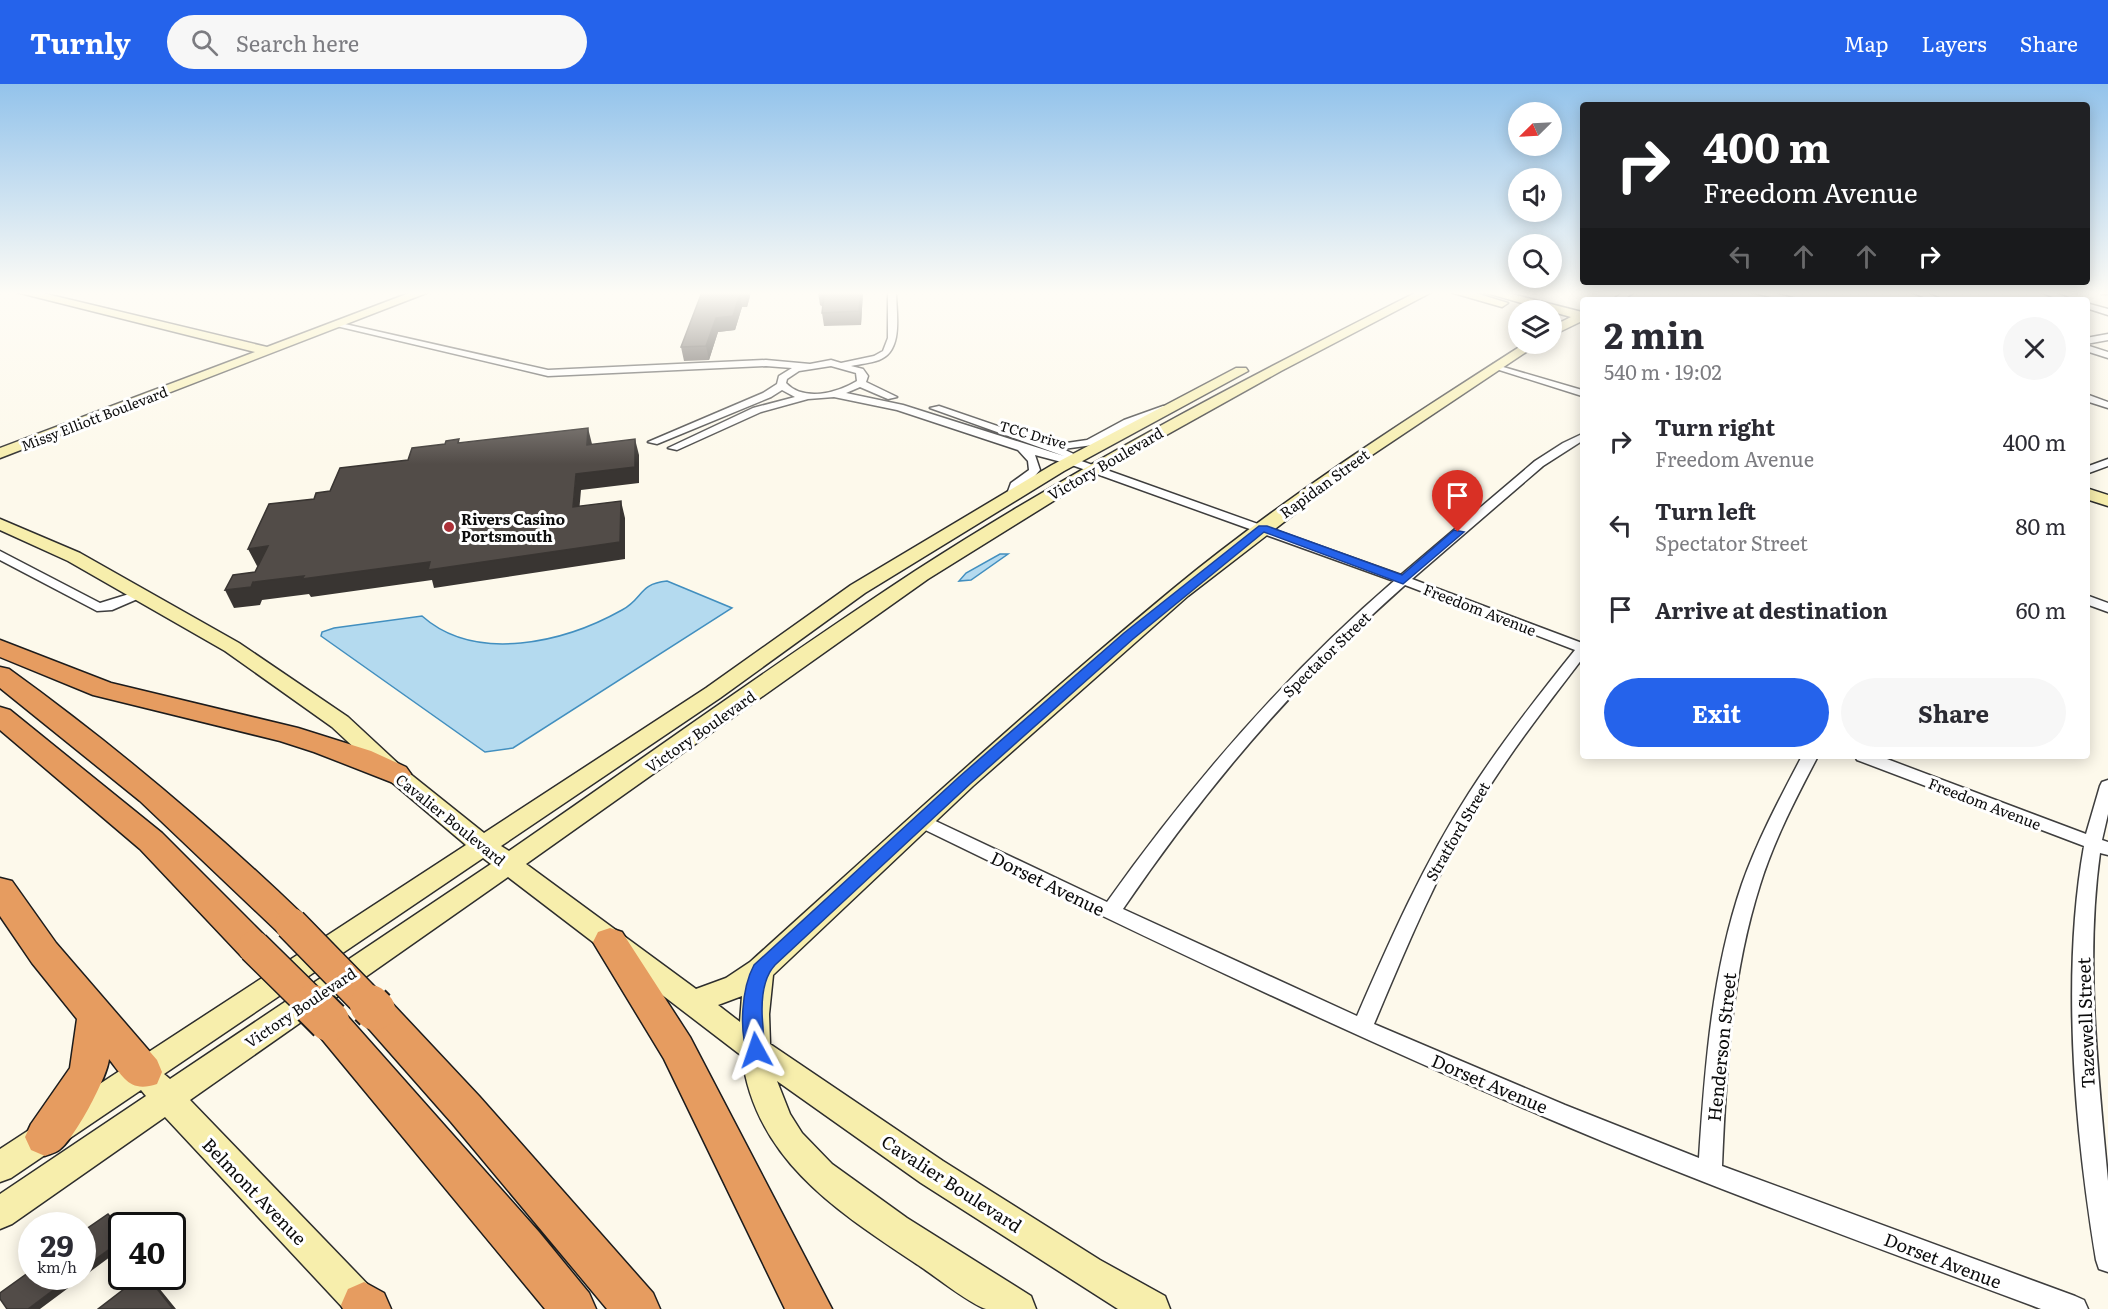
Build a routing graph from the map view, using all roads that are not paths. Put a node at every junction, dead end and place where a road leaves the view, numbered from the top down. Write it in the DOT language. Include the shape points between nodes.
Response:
graph roads {
  1 [pos="260,349"];
  2 [pos="273,349"];
  3 [pos="441,349"];
  4 [pos="888,349"];
  5 [pos="895,349"];
  6 [pos="1285,349"];
  7 [pos="1313,349"];
  8 [pos="2090,349"];
  9 [pos="268,351"];
  10 [pos="1516,354"];
  11 [pos="2108,355"];
  12 [pos="747,364"];
  13 [pos="843,365"];
  14 [pos="807,366"];
  15 [pos="1496,366"];
  16 [pos="861,379"];
  17 [pos="783,380"];
  18 [pos="1580,392"];
  19 [pos="834,394"];
  20 [pos="815,396"];
  21 [pos="2090,399"];
  22 [pos="2108,405"];
  23 [pos="1172,406"];
  24 [pos="1580,438"];
  25 [pos="653,442"];
  26 [pos="1048,445"];
  27 [pos="673,448"];
  28 [pos="1023,449"];
  29 [pos="0,453"];
  30 [pos="1072,461"];
  31 [pos="2108,462"];
  32 [pos="1094,469"];
  33 [pos="2090,469"];
  34 [pos="2090,482"];
  35 [pos="2108,489"];
  36 [pos="1013,494"];
  37 [pos="2090,494"];
  38 [pos="2108,501"];
  39 [pos="0,524"];
  40 [pos="1263,528"];
  41 [pos="0,555"];
  42 [pos="1403,580"];
  43 [pos="142,594"];
  44 [pos="2090,601"];
  45 [pos="2108,608"];
  46 [pos="0,648"];
  47 [pos="1580,648"];
  48 [pos="1580,652"];
  49 [pos="0,675"];
  50 [pos="0,716"];
  51 [pos="1808,759"];
  52 [pos="1871,759"];
  53 [pos="396,774"];
  54 [pos="2108,786"];
  55 [pos="921,821"];
  56 [pos="483,845"];
  57 [pos="2100,846"];
  58 [pos="507,865"];
  59 [pos="0,890"];
  60 [pos="1110,913"];
  61 [pos="610,942"];
  62 [pos="760,970"];
  63 [pos="691,1002"];
  64 [pos="96,1016"];
  65 [pos="1362,1029"];
  66 [pos="756,1050"];
  67 [pos="154,1085"];
  68 [pos="45,1137"];
  69 [pos="0,1167"];
  70 [pos="1710,1173"];
  71 [pos="0,1213"];
  72 [pos="2108,1260"];
  73 [pos="365,1308"];
  74 [pos="573,1309"];
  75 [pos="637,1309"];
  76 [pos="809,1309"];
  77 [pos="1018,1309"];
  78 [pos="1152,1309"];
  79 [pos="2074,1309"];
  1 -- 9 [label="main road"];
  2 -- 9 [label="main road, Missy Elliott Boulevard"];
  3 -- 12 [label="street" via="548,373"];
  4 -- 13 [label="street" via="877,358"];
  5 -- 16 [label="street" via="896,355"];
  6 -- 23 [label="main road, Victory Boulevard"];
  7 -- 32 [label="main road, Victory Boulevard"];
  8 -- 11 [label="street"];
  9 -- 29 [label="main road, Missy Elliott Boulevard"];
  10 -- 15 [label="main road, Rapidan Street"];
  12 -- 14 [label="street"];
  12 -- 17 [label="street" via="770,368"];
  13 -- 14 [label="street"];
  13 -- 16 [label="street, TCC Drive" via="853,367"];
  14 -- 17 [label="street"];
  15 -- 18 [label="street"];
  15 -- 40 [label="main road, Rapidan Street" via="1397,430"];
  16 -- 19 [label="street"];
  16 -- 26 [label="street, TCC Drive" via="891,396"];
  17 -- 20 [label="street" via="790,392"];
  17 -- 25 [label="street" via="767,395"];
  19 -- 20 [label="street"];
  19 -- 28 [label="street, TCC Drive" via="899,407"];
  20 -- 27 [label="street" via="757,410"];
  21 -- 22 [label="street"];
  23 -- 26 [label="street" via="1128,422 1089,443"];
  23 -- 30 [label="main road, Victory Boulevard"];
  24 -- 42 [label="street, Spectator Street" via="1530,470"];
  26 -- 30 [label="street, TCC Drive" via="1071,453"];
  28 -- 30 [label="street, TCC Drive"];
  28 -- 36 [label="street" via="1035,459 1036,467 1032,475 1015,485"];
  30 -- 32 [label="street, Freedom Avenue"];
  30 -- 36 [label="main road, Victory Boulevard"];
  31 -- 33 [label="street"];
  32 -- 40 [label="street, Freedom Avenue"];
  32 -- 58 [label="main road, Victory Boulevard" via="921,574"];
  34 -- 35 [label="main road"];
  36 -- 56 [label="main road, Victory Boulevard" via="858,589 713,693"];
  37 -- 38 [label="main road"];
  39 -- 43 [label="main road, Cavalier Boulevard" via="74,556"];
  40 -- 42 [label="street, Freedom Avenue"];
  40 -- 55 [label="main road, Rapidan Street" via="1128,636"];
  41 -- 43 [label="street" via="97,607"];
  42 -- 47 [label="street, Freedom Avenue"];
  42 -- 60 [label="street, Spectator Street" via="1324,653 1248,733 1201,788"];
  43 -- 53 [label="main road, Cavalier Boulevard" via="232,647 330,715"];
  44 -- 45 [label="street"];
  46 -- 53 [label="highway" via="102,689 327,744"];
  48 -- 65 [label="street, Stratford Street" via="1508,745 1474,798 1421,894"];
  49 -- 75 [label="highway, bridge" via="70,725 157,797 291,924 375,1010"];
  50 -- 74 [label="highway, bridge" via="151,841 329,1021"];
  51 -- 70 [label="street, Henderson Street" via="1761,857 1734,945 1723,997 1715,1070"];
  52 -- 57 [label="street, Freedom Avenue"];
  53 -- 56 [label="main road, Cavalier Boulevard"];
  54 -- 57 [label="street, Tazewell Street"];
  55 -- 60 [label="street, Dorset Avenue"];
  55 -- 62 [label="main road, Rapidan Street"];
  56 -- 58 [label="main road, Cavalier Boulevard"];
  56 -- 67 [label="main road, Victory Boulevard"];
  57 -- 72 [label="street, Tazewell Street" via="2084,912 2082,987 2088,1107"];
  58 -- 61 [label="main road, Cavalier Boulevard"];
  58 -- 67 [label="main road, Victory Boulevard"];
  59 -- 64 [label="highway" via="44,953"];
  60 -- 65 [label="street, Dorset Avenue"];
  61 -- 63 [label="main road, Cavalier Boulevard"];
  61 -- 76 [label="highway" via="677,1048"];
  62 -- 63 [label="main road, Rapidan Street" via="726,992"];
  62 -- 66 [label="main road" via="754,995"];
  63 -- 66 [label="main road, Cavalier Boulevard"];
  64 -- 67 [label="highway"];
  64 -- 68 [label="highway" via="89,1068 79,1090"];
  65 -- 70 [label="street, Dorset Avenue"];
  66 -- 77 [label="main road" via="764,1089 782,1127 816,1173 881,1221"];
  66 -- 78 [label="main road, Cavalier Boulevard" via="941,1178"];
  67 -- 68 [label="main road, Victory Boulevard"];
  67 -- 71 [label="main road, Victory Boulevard"];
  67 -- 73 [label="main road, Belmont Avenue"];
  68 -- 69 [label="main road, Victory Boulevard"];
  70 -- 79 [label="street, Dorset Avenue"];
}
